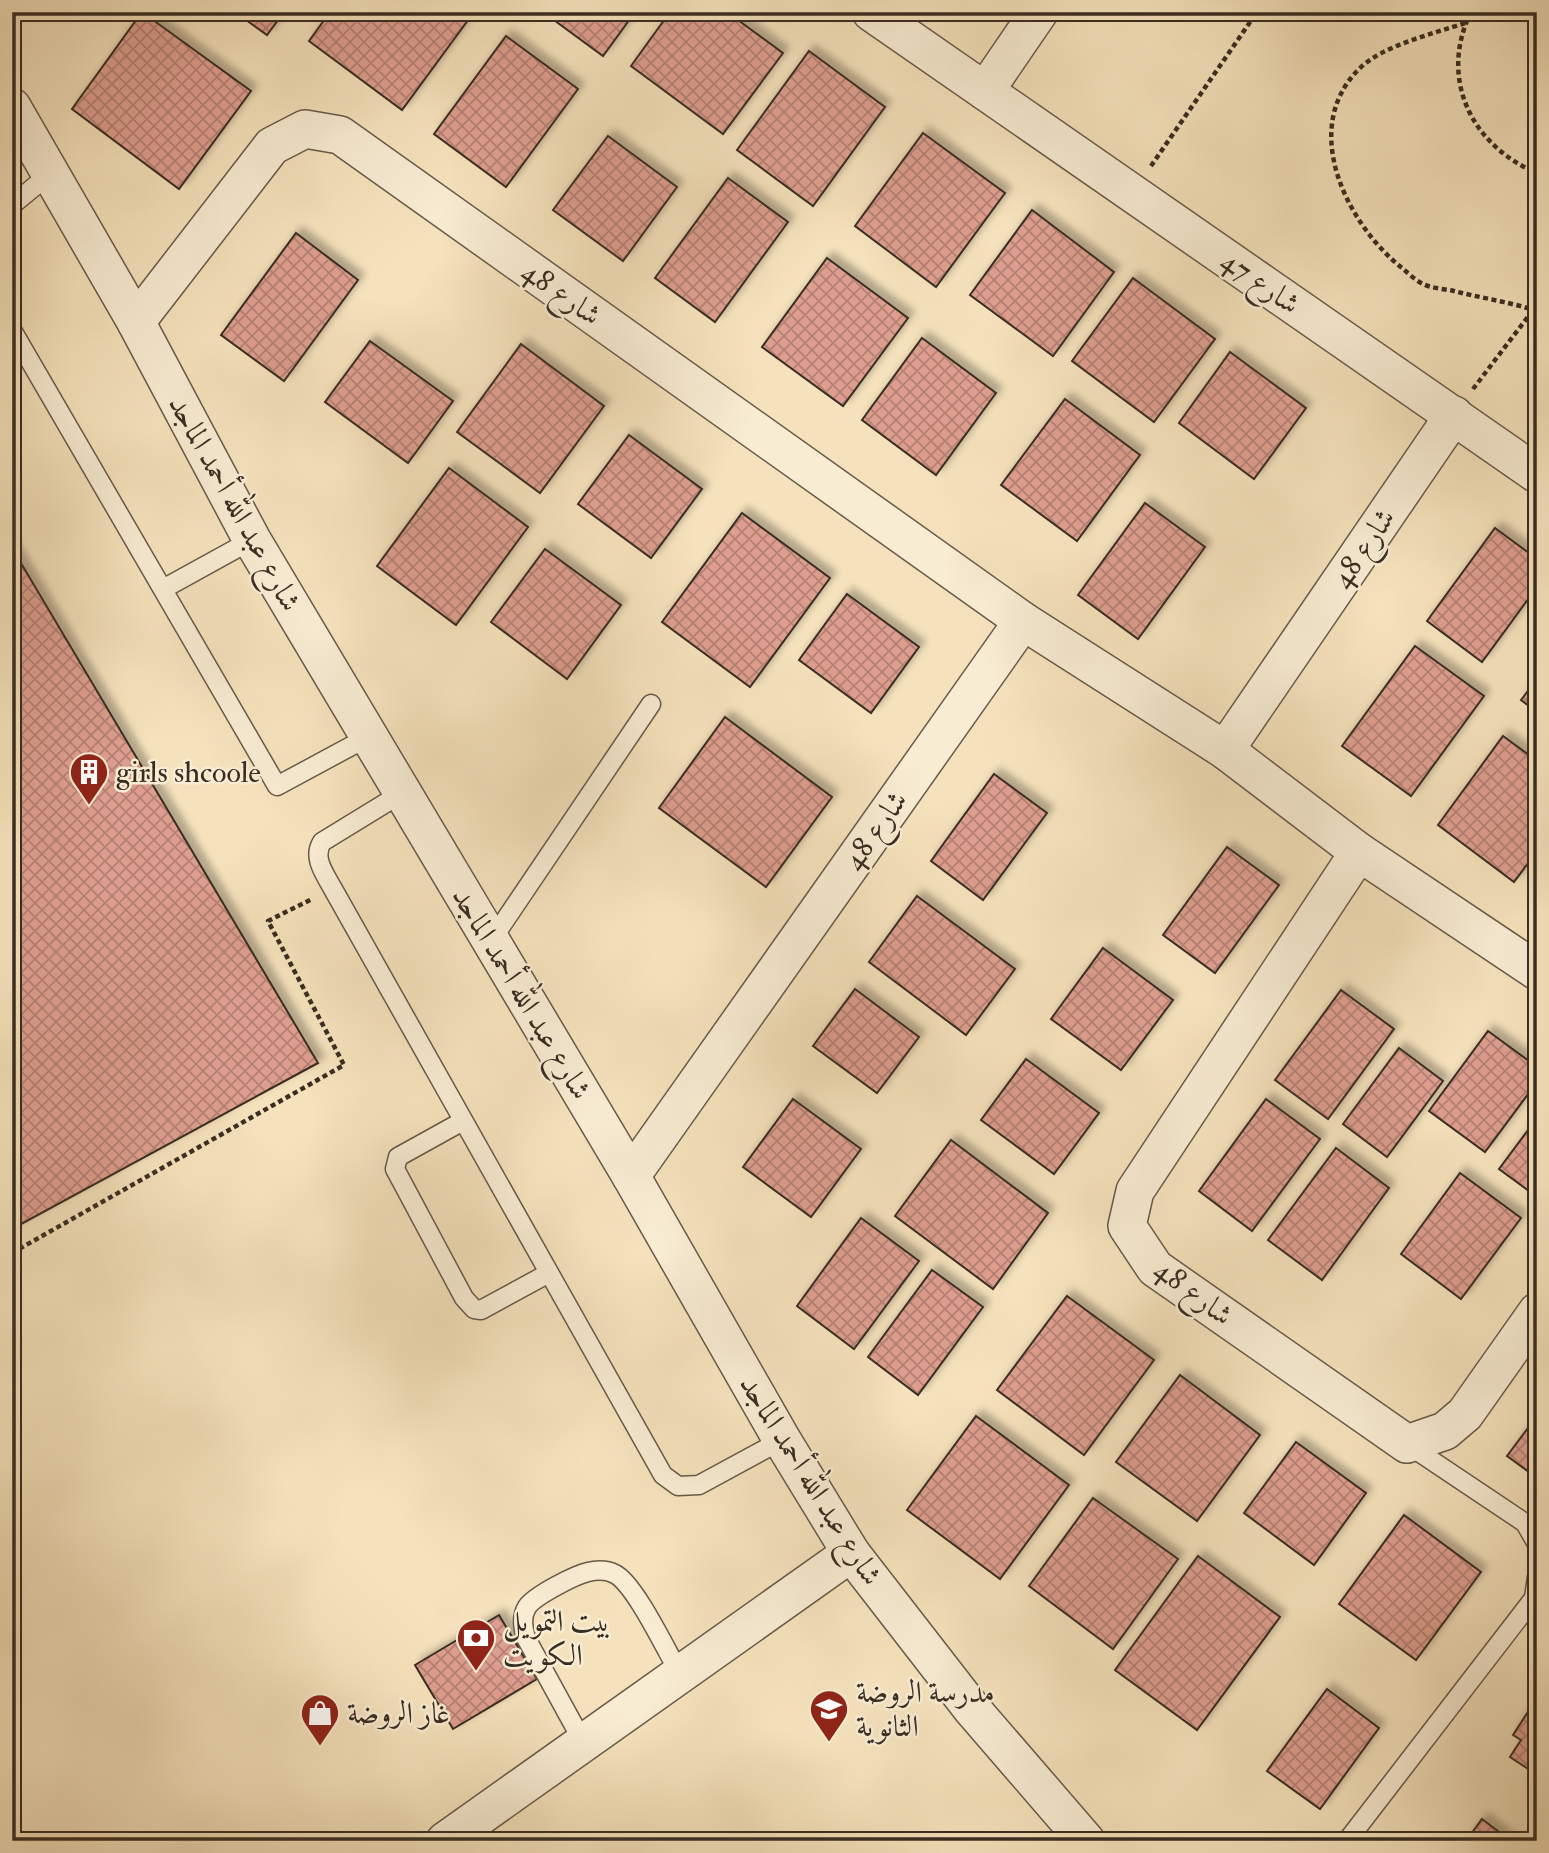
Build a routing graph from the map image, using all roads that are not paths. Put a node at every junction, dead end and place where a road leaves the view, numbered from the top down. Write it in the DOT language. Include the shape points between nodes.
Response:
graph roads {
  1 [pos="871,12"];
  2 [pos="1039,12"];
  3 [pos="985,91"];
  4 [pos="12,107"];
  5 [pos="51,173"];
  6 [pos="12,205"];
  7 [pos="136,322"];
  8 [pos="12,330"];
  9 [pos="1454,415"];
  10 [pos="1537,474"];
  11 [pos="252,540"];
  12 [pos="163,589"];
  13 [pos="1023,621"];
  14 [pos="651,704"];
  15 [pos="368,737"];
  16 [pos="1225,750"];
  17 [pos="402,793"];
  18 [pos="1359,852"];
  19 [pos="491,941"];
  20 [pos="1537,971"];
  21 [pos="463,1121"];
  22 [pos="631,1176"];
  23 [pos="549,1273"];
  24 [pos="1537,1312"];
  25 [pos="782,1440"];
  26 [pos="1407,1444"];
  27 [pos="1537,1544"];
  28 [pos="850,1553"];
  29 [pos="1537,1577"];
  30 [pos="680,1674"];
  31 [pos="583,1742"];
  32 [pos="445,1841"];
  33 [pos="1086,1841"];
  34 [pos="1347,1841"];
  1 -- 3 [label="street, شارع 47"];
  2 -- 3 [label="street"];
  3 -- 9 [label="street, شارع 47"];
  4 -- 5 [label="street, شارع عبد الله أحمد الماجد"];
  5 -- 6 [label="lane"];
  5 -- 7 [label="street, شارع عبد الله أحمد الماجد"];
  7 -- 11 [label="street, شارع عبد الله أحمد الماجد"];
  7 -- 13 [label="street, شارع 48" via="272,146 305,130 340,135"];
  8 -- 12 [label="lane"];
  9 -- 10 [label="street, شارع 47"];
  9 -- 16 [label="street, شارع 48"];
  11 -- 12 [label="lane"];
  11 -- 15 [label="street, شارع عبد الله أحمد الماجد"];
  12 -- 15 [label="lane" via="277,786"];
  13 -- 16 [label="street, شارع 48"];
  13 -- 22 [label="street, شارع 48"];
  14 -- 19 [label="lane"];
  15 -- 17 [label="street, شارع عبد الله أحمد الماجد"];
  16 -- 18 [label="street, شارع 48"];
  17 -- 19 [label="street, شارع عبد الله أحمد الماجد"];
  17 -- 21 [label="lane" via="322,842 318,860"];
  18 -- 20 [label="street, شارع 48"];
  18 -- 26 [label="street, شارع 48" via="1135,1191 1127,1226 1155,1268"];
  19 -- 22 [label="street, شارع عبد الله أحمد الماجد"];
  21 -- 23 [label="lane"];
  21 -- 23 [label="lane" via="398,1157 395,1169 464,1298 481,1310"];
  22 -- 25 [label="street, شارع عبد الله أحمد الماجد"];
  23 -- 25 [label="lane" via="669,1480 678,1486 699,1485"];
  24 -- 26 [label="street" via="1465,1414 1445,1431"];
  25 -- 28 [label="street, شارع عبد الله أحمد الماجد"];
  26 -- 27 [label="lane" via="1525,1523"];
  28 -- 30 [label="street"];
  28 -- 33 [label="street, شارع عبد الله أحمد الماجد" via="972,1709"];
  29 -- 34 [label="lane" via="1534,1598"];
  30 -- 31 [label="street"];
  30 -- 31 [label="lane" via="631,1589 614,1574 581,1574 532,1601 523,1616 526,1638"];
  31 -- 32 [label="street"];
}
